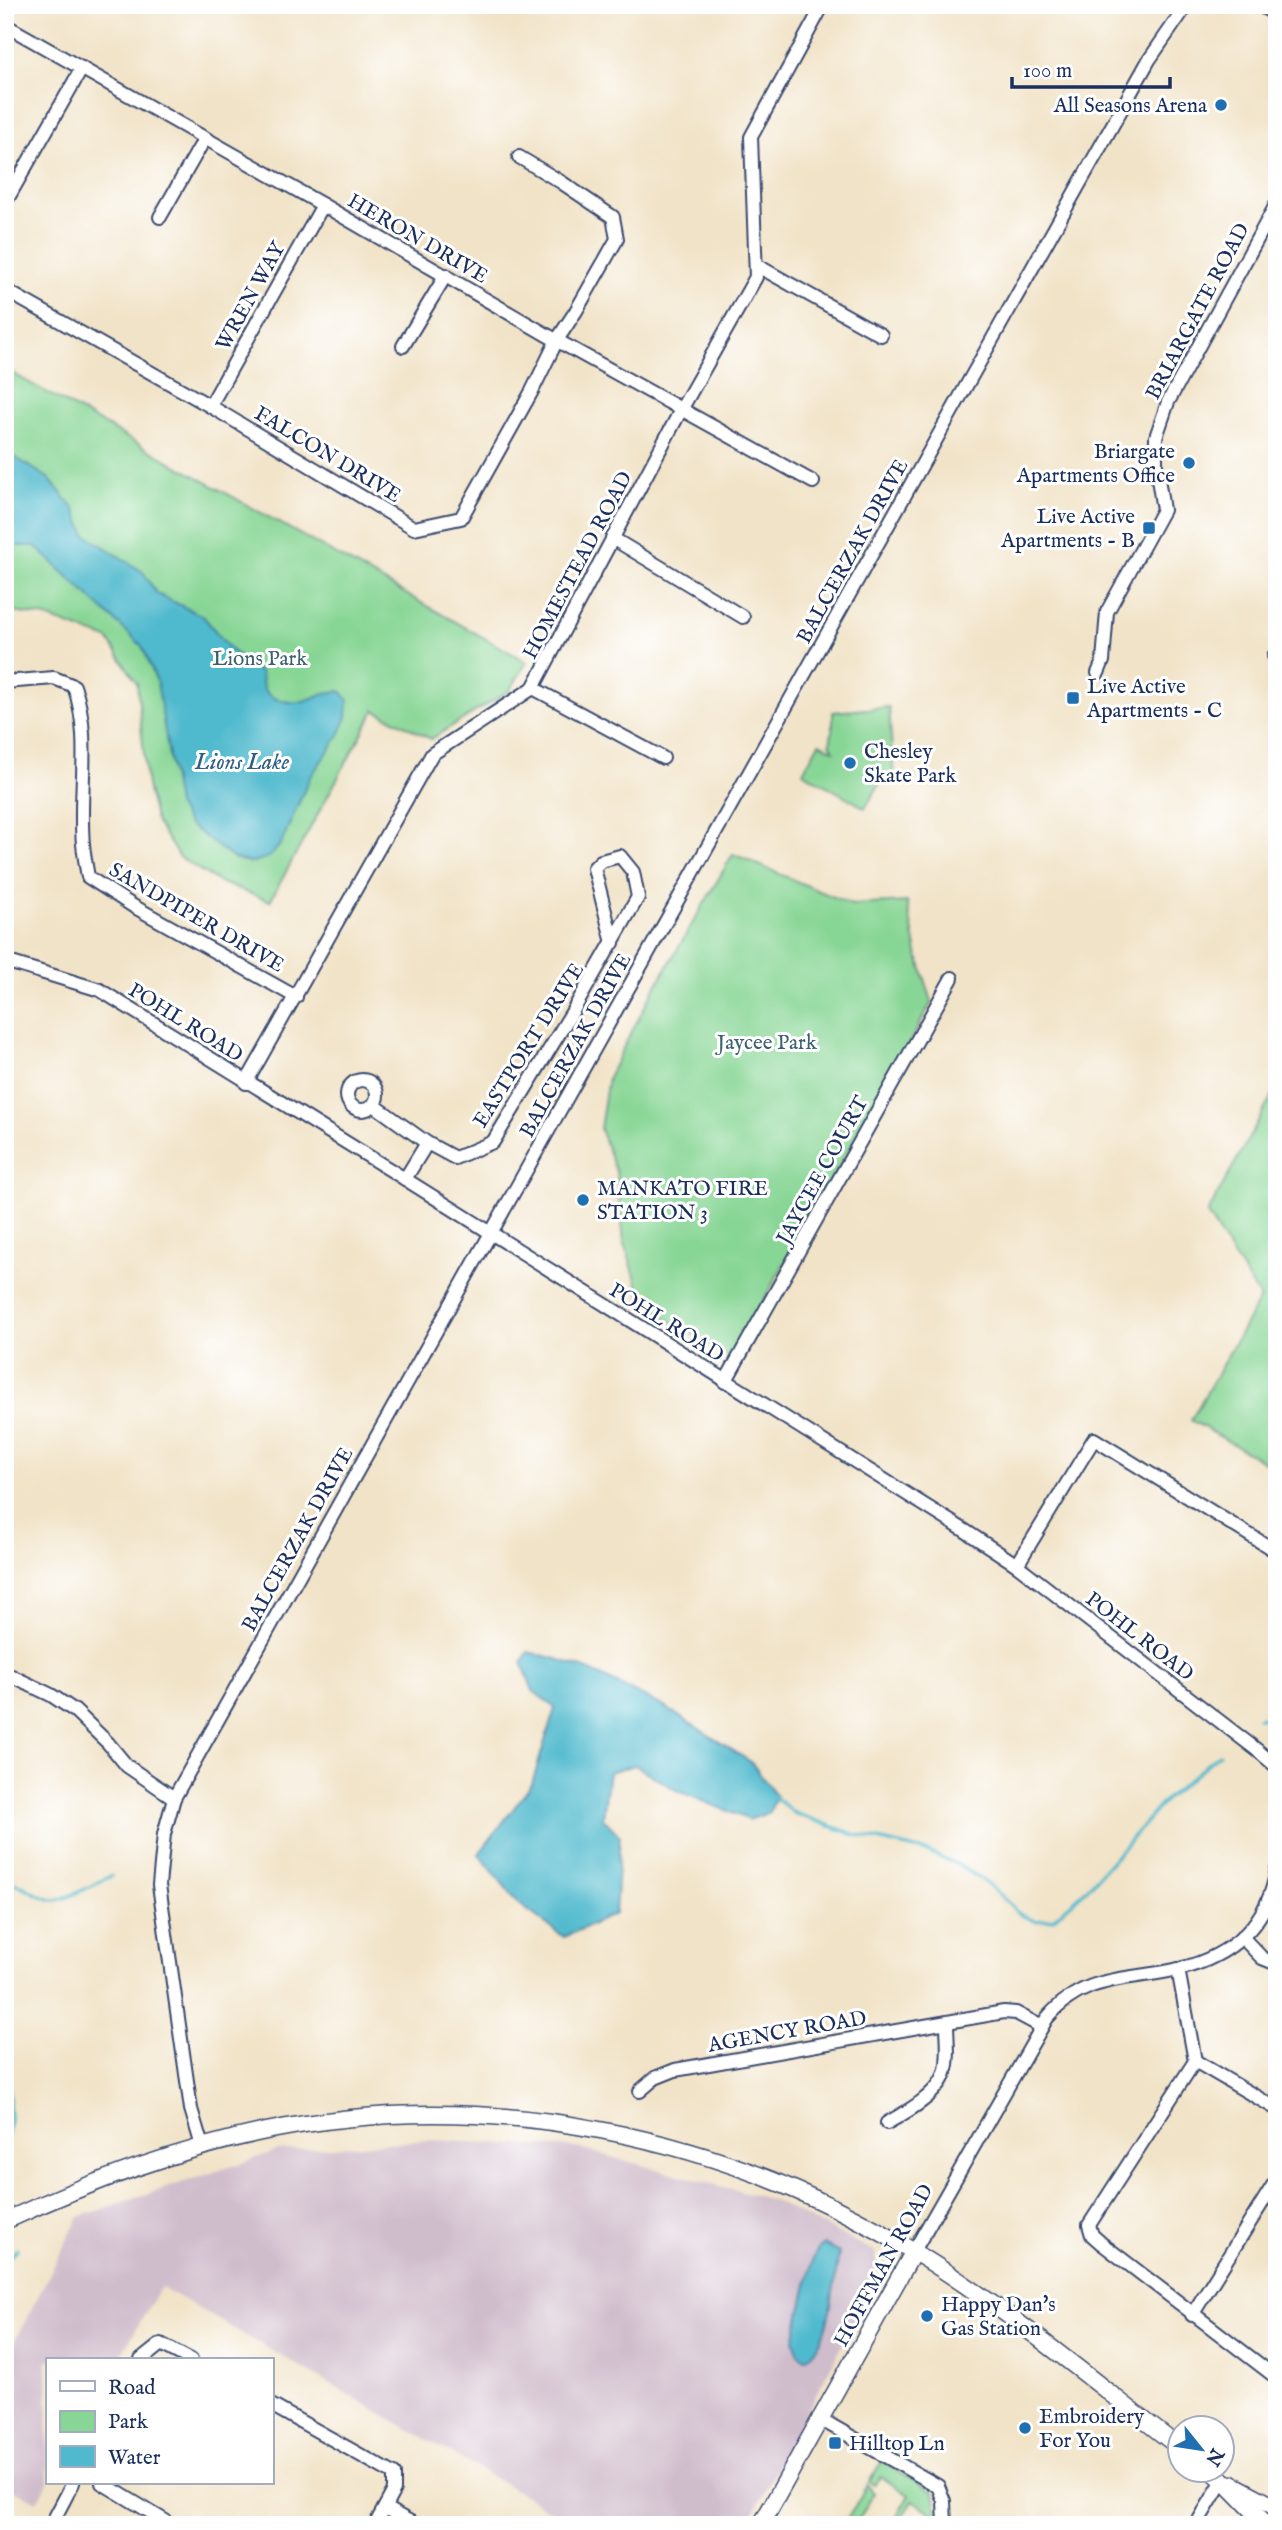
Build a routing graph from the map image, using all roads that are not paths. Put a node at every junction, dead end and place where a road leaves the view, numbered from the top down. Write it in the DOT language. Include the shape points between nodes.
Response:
graph roads {
  1 [pos="8,5"];
  2 [pos="823,5"];
  3 [pos="1187,5"];
  4 [pos="1259,5"];
  5 [pos="5,10"];
  6 [pos="1277,15"];
  7 [pos="5,25"];
  8 [pos="82,68"];
  9 [pos="205,138"];
  10 [pos="519,157"];
  11 [pos="5,203"];
  12 [pos="1277,203"];
  13 [pos="323,205"];
  14 [pos="160,217"];
  15 [pos="756,265"];
  16 [pos="446,275"];
  17 [pos="5,290"];
  18 [pos="881,335"];
  19 [pos="557,340"];
  20 [pos="403,346"];
  21 [pos="210,406"];
  22 [pos="682,408"];
  23 [pos="813,482"];
  24 [pos="612,538"];
  25 [pos="743,617"];
  26 [pos="1098,673"];
  27 [pos="5,682"];
  28 [pos="533,688"];
  29 [pos="663,758"];
  30 [pos="613,943"];
  31 [pos="5,961"];
  32 [pos="952,978"];
  33 [pos="296,997"];
  34 [pos="246,1083"];
  35 [pos="374,1105"];
  36 [pos="427,1143"];
  37 [pos="405,1179"];
  38 [pos="491,1234"];
  39 [pos="725,1382"];
  40 [pos="1277,1552"];
  41 [pos="1017,1565"];
  42 [pos="5,1673"];
  43 [pos="1277,1767"];
  44 [pos="174,1798"];
  45 [pos="1277,1869"];
  46 [pos="1242,1937"];
  47 [pos="1277,1964"];
  48 [pos="1178,1969"];
  49 [pos="947,2023"];
  50 [pos="1042,2027"];
  51 [pos="1195,2061"];
  52 [pos="640,2091"];
  53 [pos="1277,2109"];
  54 [pos="887,2123"];
  55 [pos="202,2146"];
  56 [pos="1277,2179"];
  57 [pos="5,2221"];
  58 [pos="914,2251"];
  59 [pos="1192,2315"];
  60 [pos="144,2358"];
  61 [pos="187,2358"];
  62 [pos="1277,2378"];
  63 [pos="273,2406"];
  64 [pos="820,2419"];
  65 [pos="1166,2437"];
  66 [pos="72,2484"];
  67 [pos="104,2484"];
  68 [pos="1213,2484"];
  69 [pos="1226,2484"];
  70 [pos="1233,2484"];
  71 [pos="385,2508"];
  72 [pos="1277,2508"];
  73 [pos="51,2525"];
  74 [pos="172,2525"];
  75 [pos="375,2525"];
  76 [pos="416,2525"];
  77 [pos="761,2525"];
  78 [pos="944,2525"];
  79 [pos="1196,2525"];
  80 [pos="1267,2525"];
  1 -- 5 [label="street"];
  2 -- 15 [label="street, HOMESTEAD ROAD" via="751,137"];
  3 -- 38 [label="street, BALCERZAK DRIVE" via="1149,60"];
  4 -- 6 [label="street"];
  7 -- 8 [label="street, HERON DRIVE"];
  8 -- 9 [label="street, HERON DRIVE"];
  8 -- 11 [label="street"];
  9 -- 13 [label="street, HERON DRIVE"];
  9 -- 14 [label="street"];
  10 -- 19 [label="street, FALCON DRIVE" via="613,217 617,239"];
  12 -- 26 [label="street, BRIARGATE ROAD" via="1168,402 1156,437 1163,510 1107,612"];
  13 -- 16 [label="street, HERON DRIVE"];
  13 -- 21 [label="street, WREN WAY"];
  15 -- 18 [label="street"];
  15 -- 22 [label="street, HOMESTEAD ROAD" via="756,277"];
  16 -- 19 [label="street, HERON DRIVE"];
  16 -- 20 [label="street"];
  17 -- 21 [label="street, FALCON DRIVE"];
  19 -- 21 [label="street, FALCON DRIVE" via="461,518 414,528"];
  19 -- 22 [label="street, HERON DRIVE"];
  22 -- 23 [label="street, HERON DRIVE"];
  22 -- 24 [label="street, HOMESTEAD ROAD"];
  24 -- 25 [label="street"];
  24 -- 28 [label="street, HOMESTEAD ROAD"];
  27 -- 33 [label="street, SANDPIPER DRIVE" via="54,678 74,686 82,708 82,843 88,877"];
  28 -- 29 [label="street"];
  28 -- 33 [label="street, HOMESTEAD ROAD" via="432,754"];
  30 -- 30 [label="street, EASTPORT DRIVE" via="638,897 633,872 620,856 594,868"];
  30 -- 36 [label="street, EASTPORT DRIVE" via="493,1142 455,1158"];
  31 -- 34 [label="street, POHL ROAD" via="100,990"];
  32 -- 39 [label="street, JAYCEE COURT"];
  33 -- 34 [label="street, HOMESTEAD ROAD"];
  34 -- 37 [label="street, POHL ROAD"];
  35 -- 36 [label="street, EASTPORT DRIVE"];
  36 -- 37 [label="street"];
  37 -- 38 [label="street, POHL ROAD"];
  38 -- 39 [label="street, POHL ROAD"];
  38 -- 44 [label="street, BALCERZAK DRIVE"];
  39 -- 41 [label="street, POHL ROAD"];
  40 -- 41 [label="street" via="1094,1440"];
  41 -- 43 [label="street, POHL ROAD"];
  42 -- 44 [label="street" via="75,1711 127,1766"];
  44 -- 55 [label="street, BALCERZAK DRIVE" via="164,1834 159,1885 191,2109"];
  45 -- 46 [label="street" via="1273,1892 1258,1921"];
  46 -- 47 [label="street" via="1262,1958"];
  46 -- 48 [label="street" via="1202,1962"];
  48 -- 50 [label="street" via="1081,1989 1055,2008"];
  48 -- 51 [label="street"];
  49 -- 50 [label="street, AGENCY ROAD" via="1004,2012"];
  49 -- 52 [label="street, AGENCY ROAD" via="675,2070"];
  49 -- 54 [label="street" via="944,2075 911,2111"];
  50 -- 58 [label="street, HOFFMAN ROAD"];
  51 -- 53 [label="street"];
  51 -- 59 [label="street" via="1089,2225 1101,2243"];
  55 -- 57 [label="main road" via="103,2179"];
  55 -- 58 [label="main road" via="303,2125 386,2117 473,2116 577,2126 659,2143 749,2171 824,2202"];
  56 -- 59 [label="street"];
  58 -- 64 [label="main road, HOFFMAN ROAD"];
  58 -- 65 [label="main road"];
  59 -- 62 [label="street"];
  60 -- 61 [label="street" via="162,2344"];
  63 -- 71 [label="street" via="394,2474 394,2490"];
  64 -- 77 [label="main road, HOFFMAN ROAD"];
  64 -- 78 [label="street" via="937,2486 944,2501"];
  66 -- 73 [label="street"];
  67 -- 74 [label="street"];
  68 -- 79 [label="street"];
  69 -- 80 [label="main road"];
  70 -- 72 [label="main road"];
  71 -- 75 [label="street"];
  71 -- 76 [label="street"];
}
